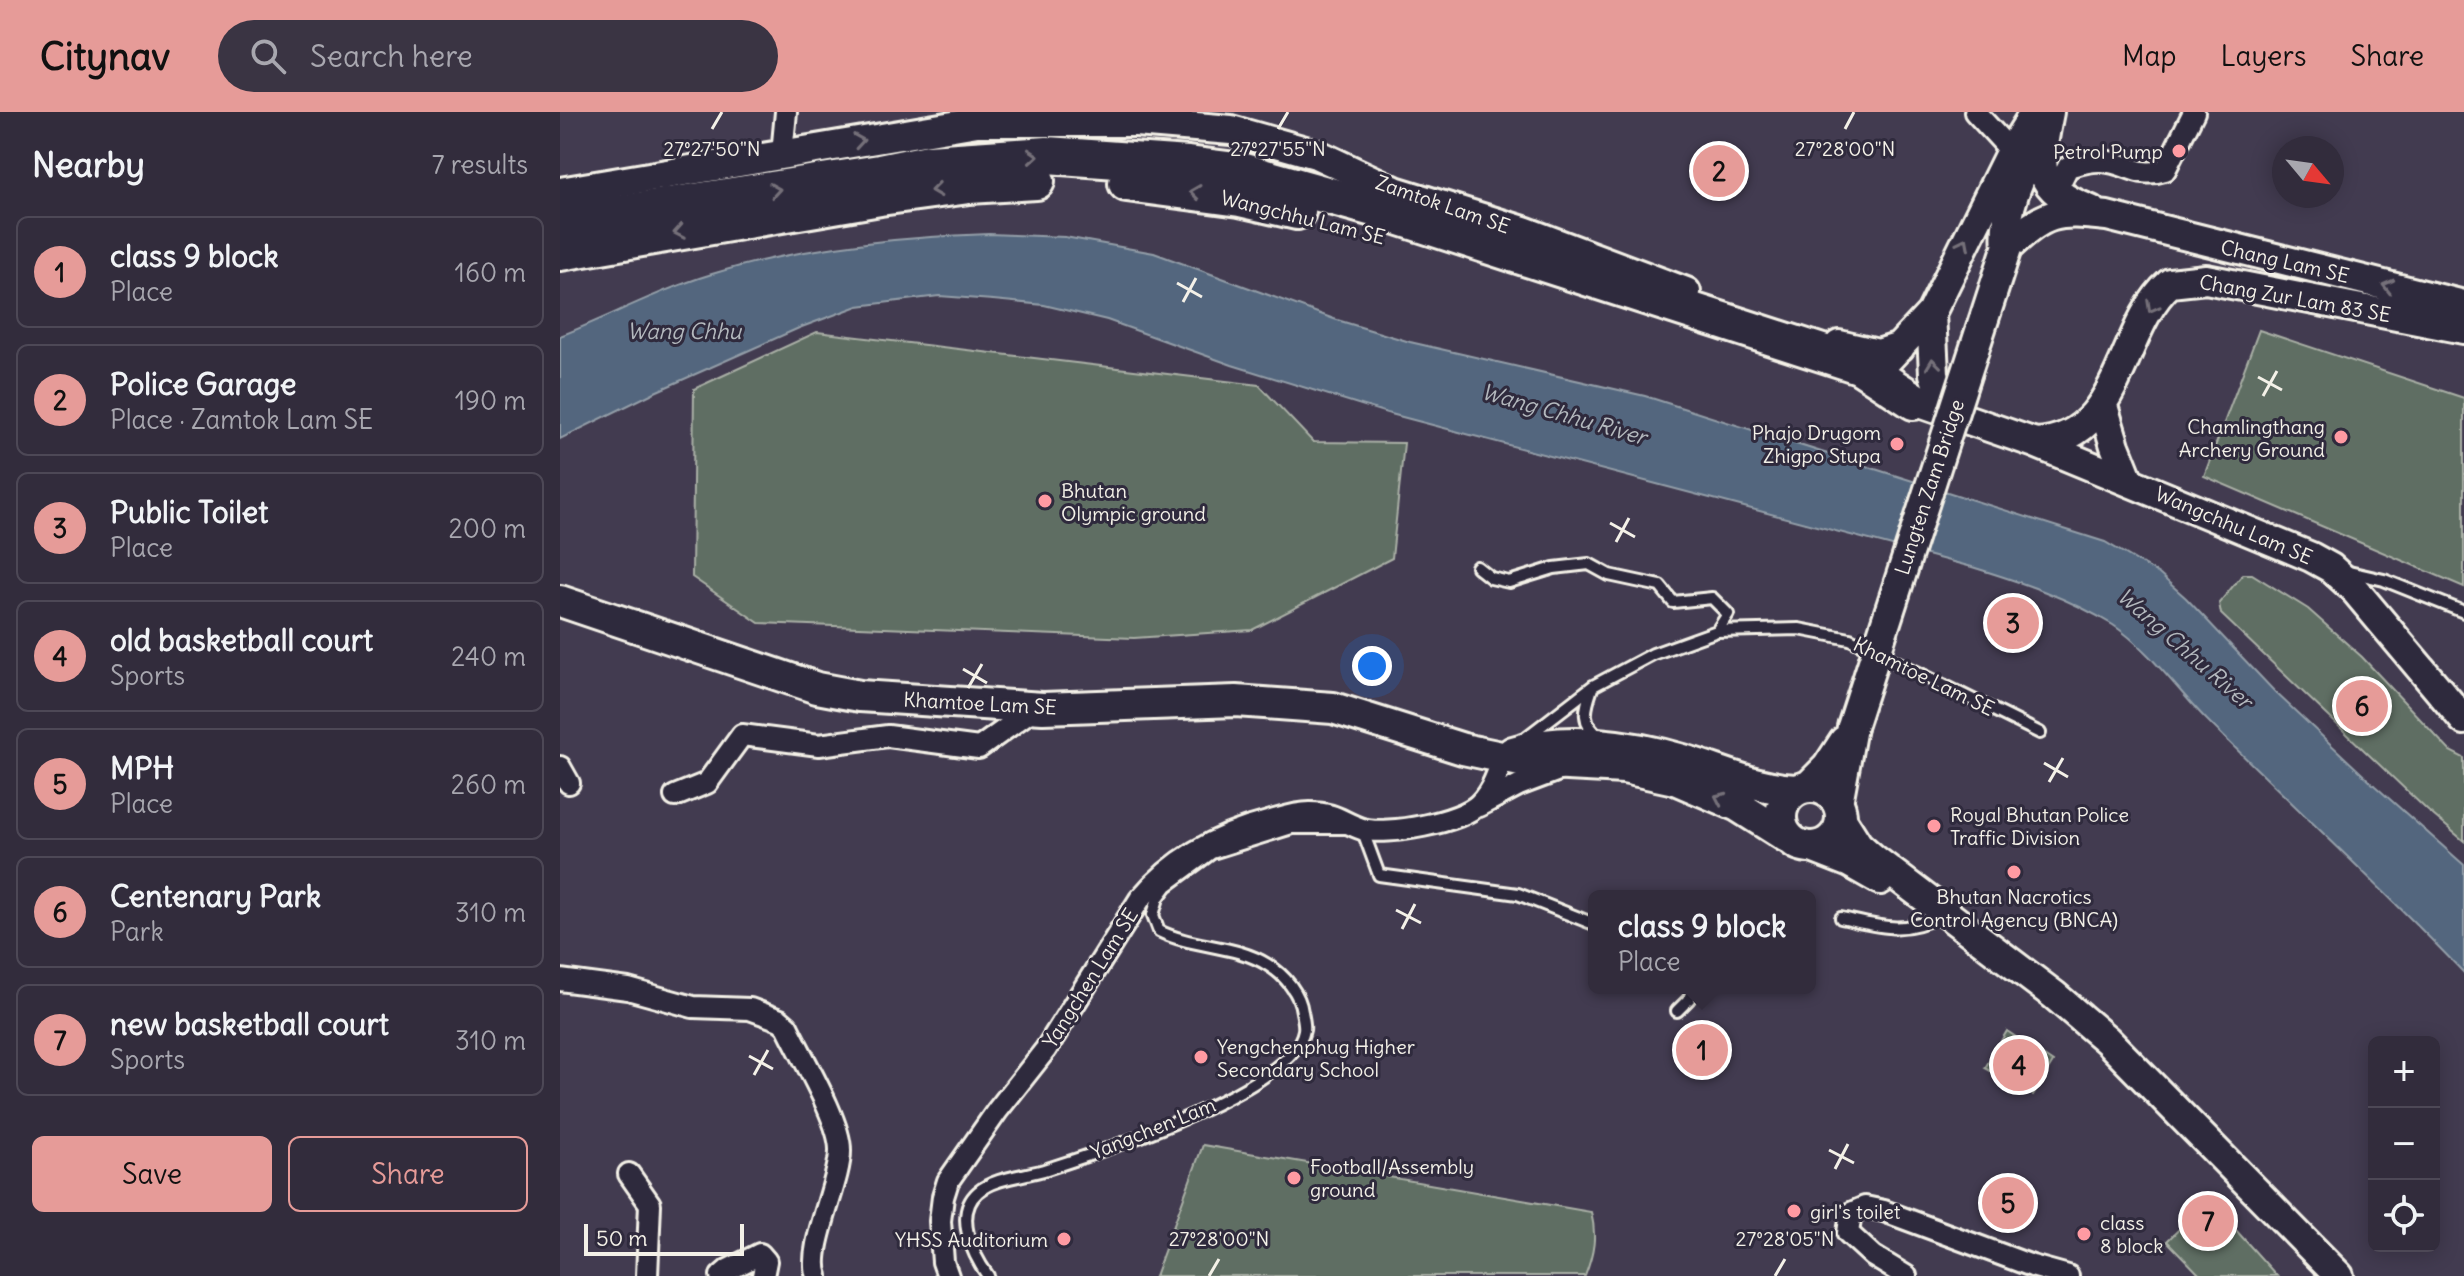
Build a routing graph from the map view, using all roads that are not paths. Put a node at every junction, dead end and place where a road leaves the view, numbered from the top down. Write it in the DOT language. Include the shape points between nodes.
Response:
graph roads {
  1 [pos="786,112"];
  2 [pos="2194,112"];
  3 [pos="1979,114"];
  4 [pos="2044,115"];
  5 [pos="2011,151"];
  6 [pos="782,154"];
  7 [pos="560,192"];
  8 [pos="2071,202"];
  9 [pos="2107,216"];
  10 [pos="560,223"];
  11 [pos="2007,248"];
  12 [pos="560,252"];
  13 [pos="2464,305"];
  14 [pos="1931,313"];
  15 [pos="2464,329"];
  16 [pos="1900,347"];
  17 [pos="1859,365"];
  18 [pos="2103,406"];
  19 [pos="1930,407"];
  20 [pos="2035,443"];
  21 [pos="2129,481"];
  22 [pos="1477,567"];
  23 [pos="2331,568"];
  24 [pos="560,601"];
  25 [pos="2464,612"];
  26 [pos="1717,631"];
  27 [pos="1593,686"];
  28 [pos="1036,707"];
  29 [pos="2464,720"];
  30 [pos="1852,727"];
  31 [pos="2040,733"];
  32 [pos="1616,748"];
  33 [pos="1504,755"];
  34 [pos="1570,766"];
  35 [pos="1802,788"];
  36 [pos="675,796"];
  37 [pos="1477,807"];
  38 [pos="1840,811"];
  39 [pos="1362,829"];
  40 [pos="1798,842"];
  41 [pos="1944,914"];
  42 [pos="1841,918"];
  43 [pos="1588,922"];
  44 [pos="560,980"];
  45 [pos="1691,994"];
  46 [pos="1677,1011"];
  47 [pos="629,1174"];
  48 [pos="647,1276"];
  49 [pos="721,1276"];
  50 [pos="763,1276"];
  51 [pos="817,1276"];
  52 [pos="948,1276"];
  53 [pos="988,1276"];
  54 [pos="1906,1276"];
  55 [pos="2068,1276"];
  56 [pos="2339,1276"];
  1 -- 6 [label="street"];
  2 -- 8 [label="street" via="2165,170 2152,174 2098,160 2068,167 2059,185"];
  3 -- 5 [label="street"];
  4 -- 5 [label="main road"];
  4 -- 8 [label="main road, Chang Lam SE" via="2043,171 2052,189"];
  4 -- 11 [label="main road, Lungten Zam Bridge" via="2011,200"];
  14 -- 5 [label="main road, one-way"];
  6 -- 7 [label="main road, Zamtok Lam SE"];
  6 -- 16 [label="main road, Zamtok Lam SE, one-way" via="977,122 1136,122 1231,130 1316,154 1395,191 1524,231 1833,344 1878,354"];
  8 -- 9 [label="main road, Chang Lam SE"];
  9 -- 11 [label="main road, Chang Lam SE" via="2056,214 2034,224"];
  13 -- 9 [label="main road, Chang Lam SE, one-way"];
  10 -- 17 [label="highway, Wangchhu Lam SE, one-way" via="957,160 1047,155 1188,165 1244,172 1373,208"];
  11 -- 30 [label="main road, Lungten Zam Bridge, bridge"];
  19 -- 12 [label="highway, Wangchhu Lam SE, one-way" via="1298,212 1240,198 1131,184 1046,180 969,185"];
  14 -- 16 [label="main road"];
  19 -- 14 [label="main road, one-way"];
  15 -- 18 [label="main road, Chang Zur Lam 83 SE, one-way" via="2206,279 2170,283 2153,302"];
  16 -- 17 [label="main road" via="1882,363"];
  17 -- 19 [label="highway, Wangchhu Lam SE"];
  18 -- 20 [label="main road, Chang Zur Lam 83 SE" via="2075,432 2054,443"];
  18 -- 21 [label="main road"];
  19 -- 20 [label="main road, Wangchhu Lam SE"];
  20 -- 21 [label="main road, Wangchhu Lam SE"];
  21 -- 23 [label="main road, Wangchhu Lam SE"];
  22 -- 26 [label="lane" via="1491,578 1509,582 1589,564 1609,575 1660,586 1673,602 1712,598 1728,614"];
  23 -- 25 [label="lane" via="2384,580"];
  23 -- 29 [label="main road, Wangchhu Lam SE"];
  24 -- 28 [label="main road, Khamtoe Lam SE" via="817,688 860,696"];
  26 -- 27 [label="lane, Khamtoe Lam SE" via="1653,654"];
  26 -- 31 [label="lane, Khamtoe Lam SE" via="1799,629 1850,639"];
  27 -- 32 [label="lane" via="1584,717 1587,726"];
  27 -- 33 [label="lane, Khamtoe Lam SE"];
  28 -- 33 [label="main road, Khamtoe Lam SE" via="1236,701 1324,707 1463,749"];
  28 -- 36 [label="street" via="979,748 888,736 819,745 742,735 707,783"];
  30 -- 35 [label="main road" via="1827,767"];
  30 -- 38 [label="main road"];
  32 -- 33 [label="main road, Khamtoe Lam SE" via="1558,742"];
  32 -- 35 [label="main road, Khamtoe Lam SE" via="1682,759 1761,786"];
  33 -- 34 [label="main road, Khamtoe Lam SE"];
  33 -- 37 [label="street"];
  34 -- 37 [label="street, Yangchen Lam"];
  40 -- 34 [label="main road, Khamtoe Lam SE, one-way" via="1738,806 1675,779 1624,768"];
  35 -- 38 [label="main road" via="1826,790"];
  35 -- 40 [label="main road" via="1788,795 1780,811 1783,829"];
  37 -- 39 [label="street, Yangchen Lam" via="1433,825"];
  38 -- 40 [label="main road" via="1834,835 1819,846"];
  38 -- 41 [label="main road, Khamtoe Lam SE" via="1858,845"];
  39 -- 43 [label="lane" via="1379,875 1518,894"];
  39 -- 52 [label="street, Yangchen Lam SE" via="1327,814 1286,817 1206,844 1157,879 1046,1049 948,1181 940,1221"];
  39 -- 53 [label="lane, Yangchen Lam" via="1292,828 1212,853 1167,886 1153,915 1159,931 1236,950 1270,966 1301,996 1304,1031 1287,1059 1248,1088 1122,1144 977,1193 969,1211 968,1239"];
  40 -- 41 [label="main road, Khamtoe Lam SE" via="1850,863"];
  41 -- 42 [label="lane" via="1911,928"];
  41 -- 56 [label="main road, Khamtoe Lam SE" via="2107,1040"];
  44 -- 51 [label="street" via="628,989 693,1007 750,1009 787,1026 840,1138 840,1164 815,1256"];
  45 -- 46 [label="lane"];
  47 -- 48 [label="street" via="650,1204"];
  49 -- 50 [label="street" via="760,1254 766,1261"];
  54 -- 55 [label="street" via="1848,1233 1851,1213 1865,1207 1884,1211"];
}
